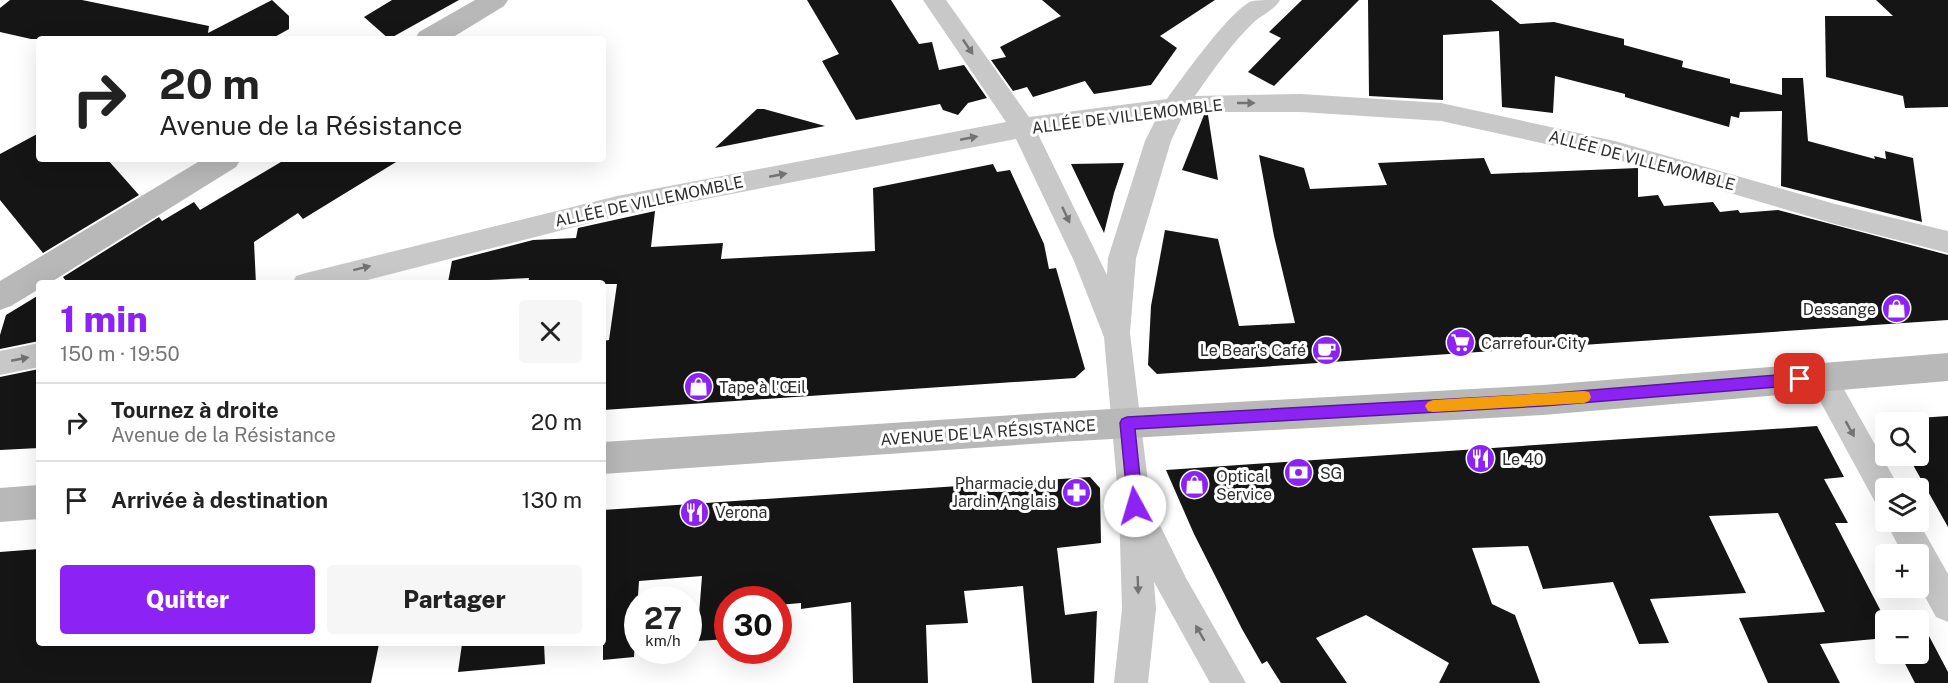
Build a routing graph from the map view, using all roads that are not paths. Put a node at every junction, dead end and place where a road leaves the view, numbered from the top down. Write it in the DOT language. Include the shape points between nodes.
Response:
graph roads {
  1 [pos="495,0"];
  2 [pos="934,0"];
  3 [pos="1269,0"];
  4 [pos="434,36"];
  5 [pos="1174,108"];
  6 [pos="1023,128"];
  7 [pos="221,162"];
  8 [pos="1948,242"];
  9 [pos="322,280"];
  10 [pos="0,297"];
  11 [pos="1118,337"];
  12 [pos="36,356"];
  13 [pos="0,363"];
  14 [pos="1948,367"];
  15 [pos="1822,377"];
  16 [pos="1127,423"];
  17 [pos="606,458"];
  18 [pos="1878,478"];
  19 [pos="36,501"];
  20 [pos="0,504"];
  21 [pos="1135,506"];
  22 [pos="1907,532"];
  23 [pos="1948,606"];
  24 [pos="1131,683"];
  25 [pos="1230,683"];
  1 -- 4 [label="main road"];
  2 -- 6 [label="street, one-way"];
  3 -- 5 [label="street" via="1247,16 1205,64"];
  5 -- 6 [label="street, ALLÉE DE VILLEMOMBLE"];
  5 -- 8 [label="street, ALLÉE DE VILLEMOMBLE, one-way" via="1210,103 1301,103 1441,112 1615,150"];
  5 -- 11 [label="street" via="1158,141 1122,258"];
  9 -- 6 [label="street, ALLÉE DE VILLEMOMBLE, one-way" via="590,212"];
  6 -- 11 [label="street, one-way" via="1088,261"];
  7 -- 10 [label="main road"];
  11 -- 16 [label="street"];
  13 -- 12 [label="street, one-way"];
  14 -- 15 [label="main road, AVENUE DE LA RÉSISTANCE"];
  15 -- 16 [label="main road, AVENUE DE LA RÉSISTANCE" via="1543,400"];
  15 -- 18 [label="street, one-way"];
  16 -- 17 [label="main road, AVENUE DE LA RÉSISTANCE"];
  16 -- 21 [label="street"];
  19 -- 20 [label="main road"];
  21 -- 24 [label="street, one-way" via="1139,609"];
  25 -- 21 [label="street, one-way" via="1174,589"];
  22 -- 23 [label="street"];
}
